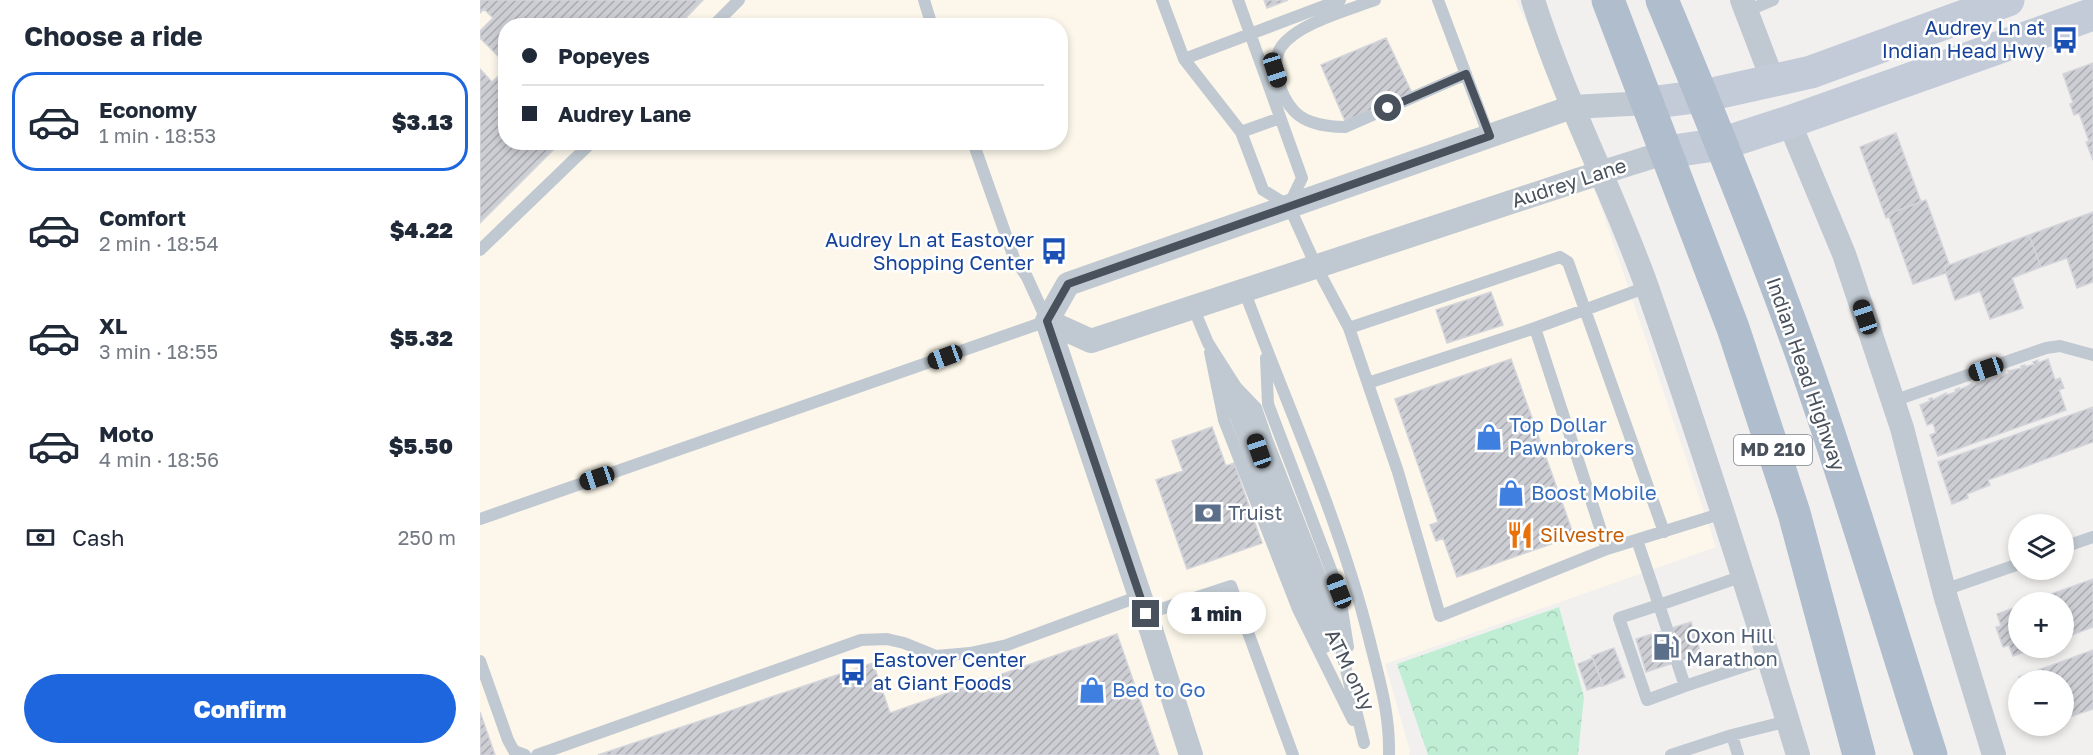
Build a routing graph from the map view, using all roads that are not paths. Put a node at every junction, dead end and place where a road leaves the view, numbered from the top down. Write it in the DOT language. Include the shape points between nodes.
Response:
graph roads {
  1 [pos="739,0"];
  2 [pos="924,0"];
  3 [pos="1162,0"];
  4 [pos="1238,0"];
  5 [pos="1340,0"];
  6 [pos="1375,0"];
  7 [pos="1438,0"];
  8 [pos="1533,0"];
  9 [pos="1608,0"];
  10 [pos="1662,0"];
  11 [pos="1773,0"];
  12 [pos="2008,0"];
  13 [pos="1744,6"];
  14 [pos="2093,14"];
  15 [pos="721,18"];
  16 [pos="930,18"];
  17 [pos="1250,34"];
  18 [pos="1184,59"];
  19 [pos="1466,74"];
  20 [pos="1773,81"];
  21 [pos="1703,96"];
  22 [pos="1648,103"];
  23 [pos="1572,107"];
  24 [pos="1280,118"];
  25 [pos="1789,122"];
  26 [pos="1241,132"];
  27 [pos="1490,136"];
  28 [pos="1721,144"];
  29 [pos="584,150"];
  30 [pos="976,150"];
  31 [pos="1667,152"];
  32 [pos="1601,172"];
  33 [pos="1289,206"];
  34 [pos="480,250"];
  35 [pos="1316,266"];
  36 [pos="1647,287"];
  37 [pos="1244,290"];
  38 [pos="1193,307"];
  39 [pos="1586,309"];
  40 [pos="1047,321"];
  41 [pos="1349,328"];
  42 [pos="1535,328"];
  43 [pos="1208,343"];
  44 [pos="1266,351"];
  45 [pos="2093,355"];
  46 [pos="1368,383"];
  47 [pos="1236,387"];
  48 [pos="1893,401"];
  49 [pos="1256,408"];
  50 [pos="1723,513"];
  51 [pos="480,519"];
  52 [pos="1664,532"];
  53 [pos="2093,537"];
  54 [pos="1637,540"];
  55 [pos="2074,544"];
  56 [pos="1607,549"];
  57 [pos="2008,568"];
  58 [pos="1743,576"];
  59 [pos="1944,590"];
  60 [pos="1143,605"];
  61 [pos="1659,605"];
  62 [pos="1667,629"];
  63 [pos="1768,658"];
  64 [pos="480,661"];
  65 [pos="1677,662"];
  66 [pos="1685,686"];
  67 [pos="1788,721"];
  68 [pos="1732,735"];
  69 [pos="1365,749"];
  70 [pos="1701,750"];
  71 [pos="525,755"];
  72 [pos="537,755"];
  73 [pos="1191,755"];
  74 [pos="1293,755"];
  75 [pos="1389,755"];
  76 [pos="1671,755"];
  77 [pos="1738,755"];
  78 [pos="1798,755"];
  79 [pos="1859,755"];
  80 [pos="1930,755"];
  81 [pos="1994,755"];
  1 -- 15 [label="lane"];
  2 -- 16 [label="lane"];
  3 -- 18 [label="lane"];
  4 -- 17 [label="lane"];
  5 -- 17 [label="lane"];
  6 -- 19 [label="lane" via="1306,25 1282,46 1275,70 1294,111 1324,127 1345,127"];
  7 -- 19 [label="lane"];
  8 -- 23 [label="street"];
  9 -- 22 [label="main road, MD 210"];
  10 -- 21 [label="main road, Indian Head Highway / MD 210"];
  11 -- 13 [label="lane"];
  12 -- 20 [label="street" via="1811,72"];
  13 -- 20 [label="street"];
  14 -- 25 [label="street, Audrey Lane"];
  17 -- 18 [label="lane"];
  17 -- 24 [label="lane"];
  18 -- 26 [label="lane"];
  19 -- 27 [label="lane"];
  20 -- 21 [label="street"];
  21 -- 22 [label="street"];
  21 -- 28 [label="main road, Indian Head Highway / MD 210"];
  22 -- 23 [label="street"];
  22 -- 31 [label="main road, MD 210"];
  23 -- 27 [label="street"];
  23 -- 32 [label="street"];
  24 -- 26 [label="lane"];
  24 -- 33 [label="lane" via="1302,178"];
  25 -- 28 [label="street, Audrey Lane"];
  25 -- 48 [label="street" via="1844,254"];
  26 -- 33 [label="lane" via="1263,190"];
  27 -- 33 [label="street"];
  28 -- 31 [label="street, Audrey Lane"];
  28 -- 80 [label="main road, Indian Head Highway / MD 210" via="1809,375"];
  29 -- 34 [label="lane"];
  30 -- 40 [label="lane" via="1014,258"];
  31 -- 32 [label="street, Audrey Lane"];
  31 -- 79 [label="main road, MD 210" via="1733,328 1794,513"];
  32 -- 35 [label="street, Audrey Lane"];
  32 -- 36 [label="street"];
  33 -- 35 [label="lane"];
  33 -- 40 [label="street" via="1068,284"];
  35 -- 37 [label="street, Audrey Lane"];
  35 -- 41 [label="lane"];
  36 -- 39 [label="lane"];
  36 -- 50 [label="street"];
  37 -- 38 [label="street, Audrey Lane"];
  37 -- 44 [label="lane"];
  38 -- 40 [label="street, Audrey Lane" via="1091,341"];
  38 -- 43 [label="lane"];
  39 -- 41 [label="lane" via="1568,262 1560,257"];
  39 -- 42 [label="lane"];
  39 -- 52 [label="lane"];
  40 -- 51 [label="lane"];
  40 -- 60 [label="street"];
  41 -- 46 [label="lane"];
  42 -- 46 [label="lane"];
  42 -- 56 [label="lane"];
  43 -- 47 [label="lane"];
  43 -- 69 [label="lane"];
  44 -- 49 [label="lane"];
  44 -- 69 [label="lane" via="1268,404 1339,591"];
  44 -- 75 [label="lane" via="1291,409 1360,602 1388,711"];
  45 -- 48 [label="lane" via="2060,346 2046,348"];
  46 -- 56 [label="lane" via="1440,616"];
  47 -- 49 [label="lane"];
  47 -- 69 [label="lane" via="1318,600"];
  48 -- 59 [label="street"];
  49 -- 69 [label="lane" via="1328,596"];
  50 -- 52 [label="lane"];
  50 -- 58 [label="street"];
  52 -- 54 [label="lane"];
  53 -- 55 [label="lane"];
  54 -- 56 [label="lane"];
  54 -- 61 [label="lane"];
  57 -- 59 [label="lane"];
  58 -- 61 [label="lane"];
  58 -- 63 [label="street"];
  59 -- 81 [label="street"];
  60 -- 72 [label="lane" via="969,653 936,656 887,639 861,640"];
  60 -- 73 [label="street"];
  60 -- 74 [label="lane" via="1231,586"];
  61 -- 62 [label="lane"];
  61 -- 66 [label="lane" via="1619,618 1647,700"];
  63 -- 66 [label="lane"];
  63 -- 67 [label="street"];
  64 -- 71 [label="lane" via="508,740 514,751"];
  65 -- 66 [label="lane"];
  67 -- 68 [label="lane"];
  67 -- 78 [label="street"];
  68 -- 70 [label="lane"];
  68 -- 77 [label="lane"];
  70 -- 76 [label="lane"];
}
